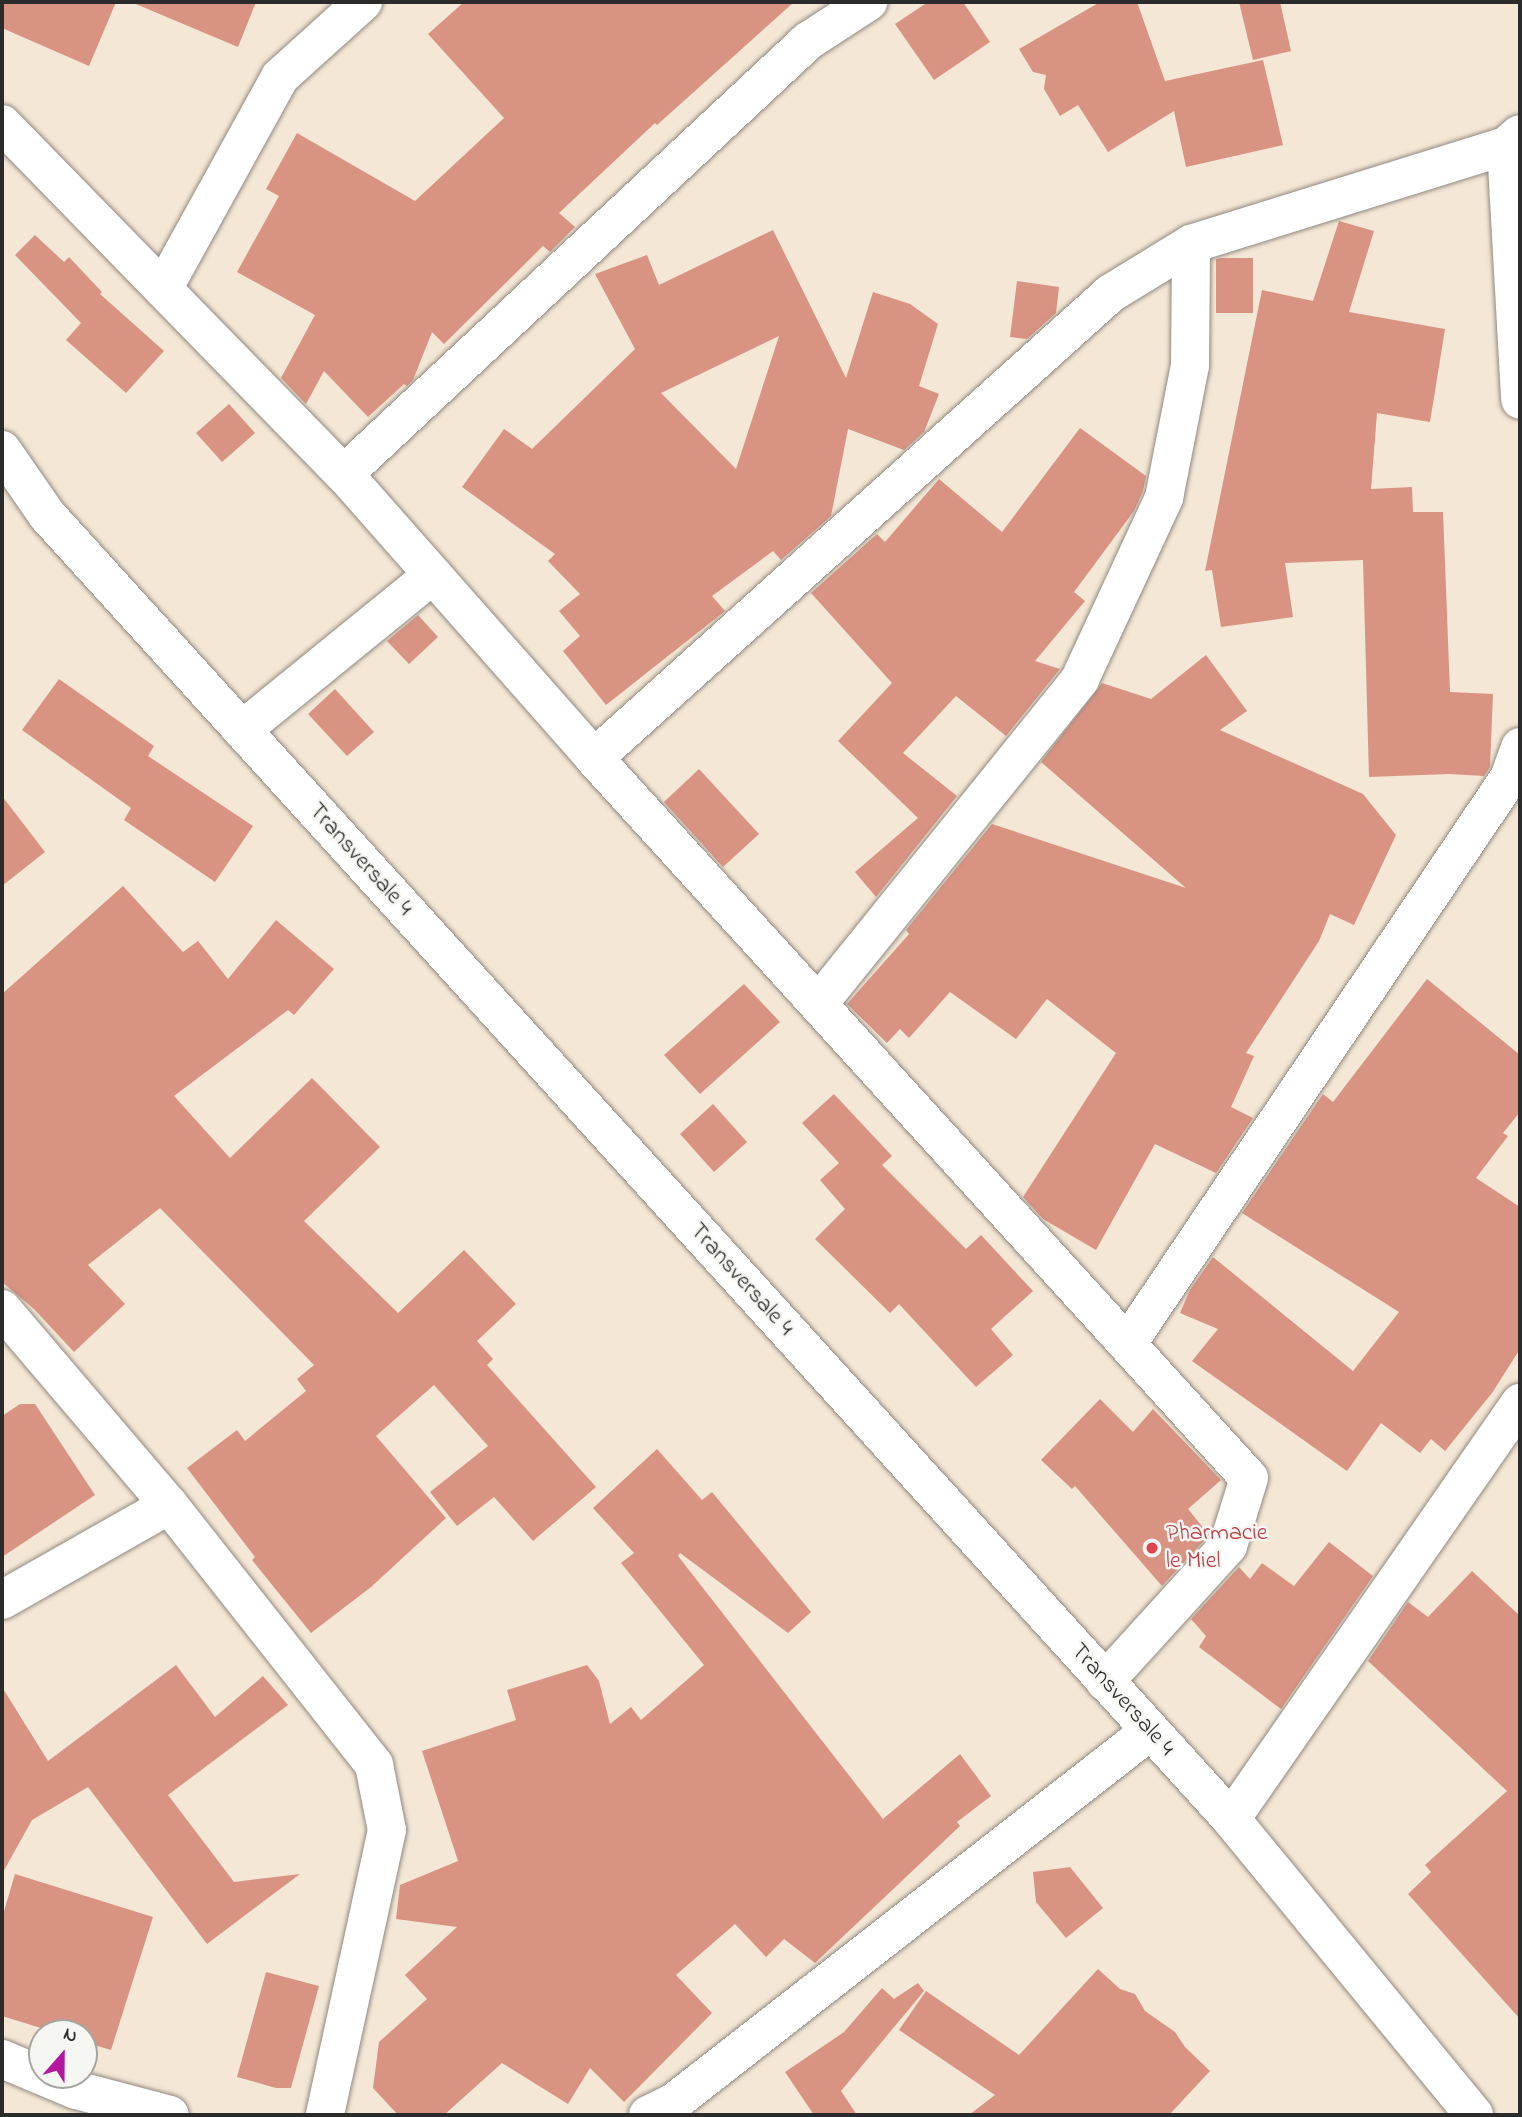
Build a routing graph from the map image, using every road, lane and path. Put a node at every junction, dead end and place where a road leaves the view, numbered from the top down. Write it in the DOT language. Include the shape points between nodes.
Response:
graph roads {
  1 [pos="363,2"];
  2 [pos="868,2"];
  3 [pos="2,124"];
  4 [pos="1513,140"];
  5 [pos="1191,244"];
  6 [pos="163,289"];
  7 [pos="1520,400"];
  8 [pos="2,450"];
  9 [pos="344,474"];
  10 [pos="433,575"];
  11 [pos="242,730"];
  12 [pos="1520,747"];
  13 [pos="594,758"];
  14 [pos="818,1003"];
  15 [pos="2,1309"];
  16 [pos="1128,1343"];
  17 [pos="1520,1403"];
  18 [pos="169,1504"];
  19 [pos="2,1600"];
  20 [pos="1105,1681"];
  21 [pos="1150,1731"];
  22 [pos="1231,1819"];
  23 [pos="2,2059"];
  24 [pos="170,2115"];
  25 [pos="325,2115"];
  26 [pos="648,2115"];
  27 [pos="1474,2115"];
  1 -- 6 [label="street" via="280,77"];
  2 -- 9 [label="street" via="808,41"];
  3 -- 6 [label="street"];
  4 -- 5 [label="street"];
  4 -- 7 [label="street"];
  5 -- 13 [label="street" via="1111,293"];
  5 -- 14 [label="street" via="1190,366 1164,498 1080,679"];
  6 -- 9 [label="street"];
  8 -- 11 [label="street, Transversale 4" via="47,515"];
  9 -- 10 [label="street"];
  10 -- 11 [label="street"];
  10 -- 13 [label="street"];
  11 -- 20 [label="street, Transversale 4"];
  12 -- 16 [label="street" via="1509,778"];
  13 -- 14 [label="street"];
  14 -- 16 [label="street"];
  15 -- 18 [label="street"];
  16 -- 20 [label="street" via="1249,1478 1228,1546"];
  17 -- 22 [label="street"];
  18 -- 19 [label="street"];
  18 -- 25 [label="street" via="374,1765 387,1829"];
  20 -- 21 [label="street, Transversale 4"];
  21 -- 22 [label="street, Transversale 4"];
  21 -- 26 [label="street" via="673,2104"];
  22 -- 27 [label="street, Transversale 4"];
  23 -- 24 [label="street" via="76,2090"];
}
